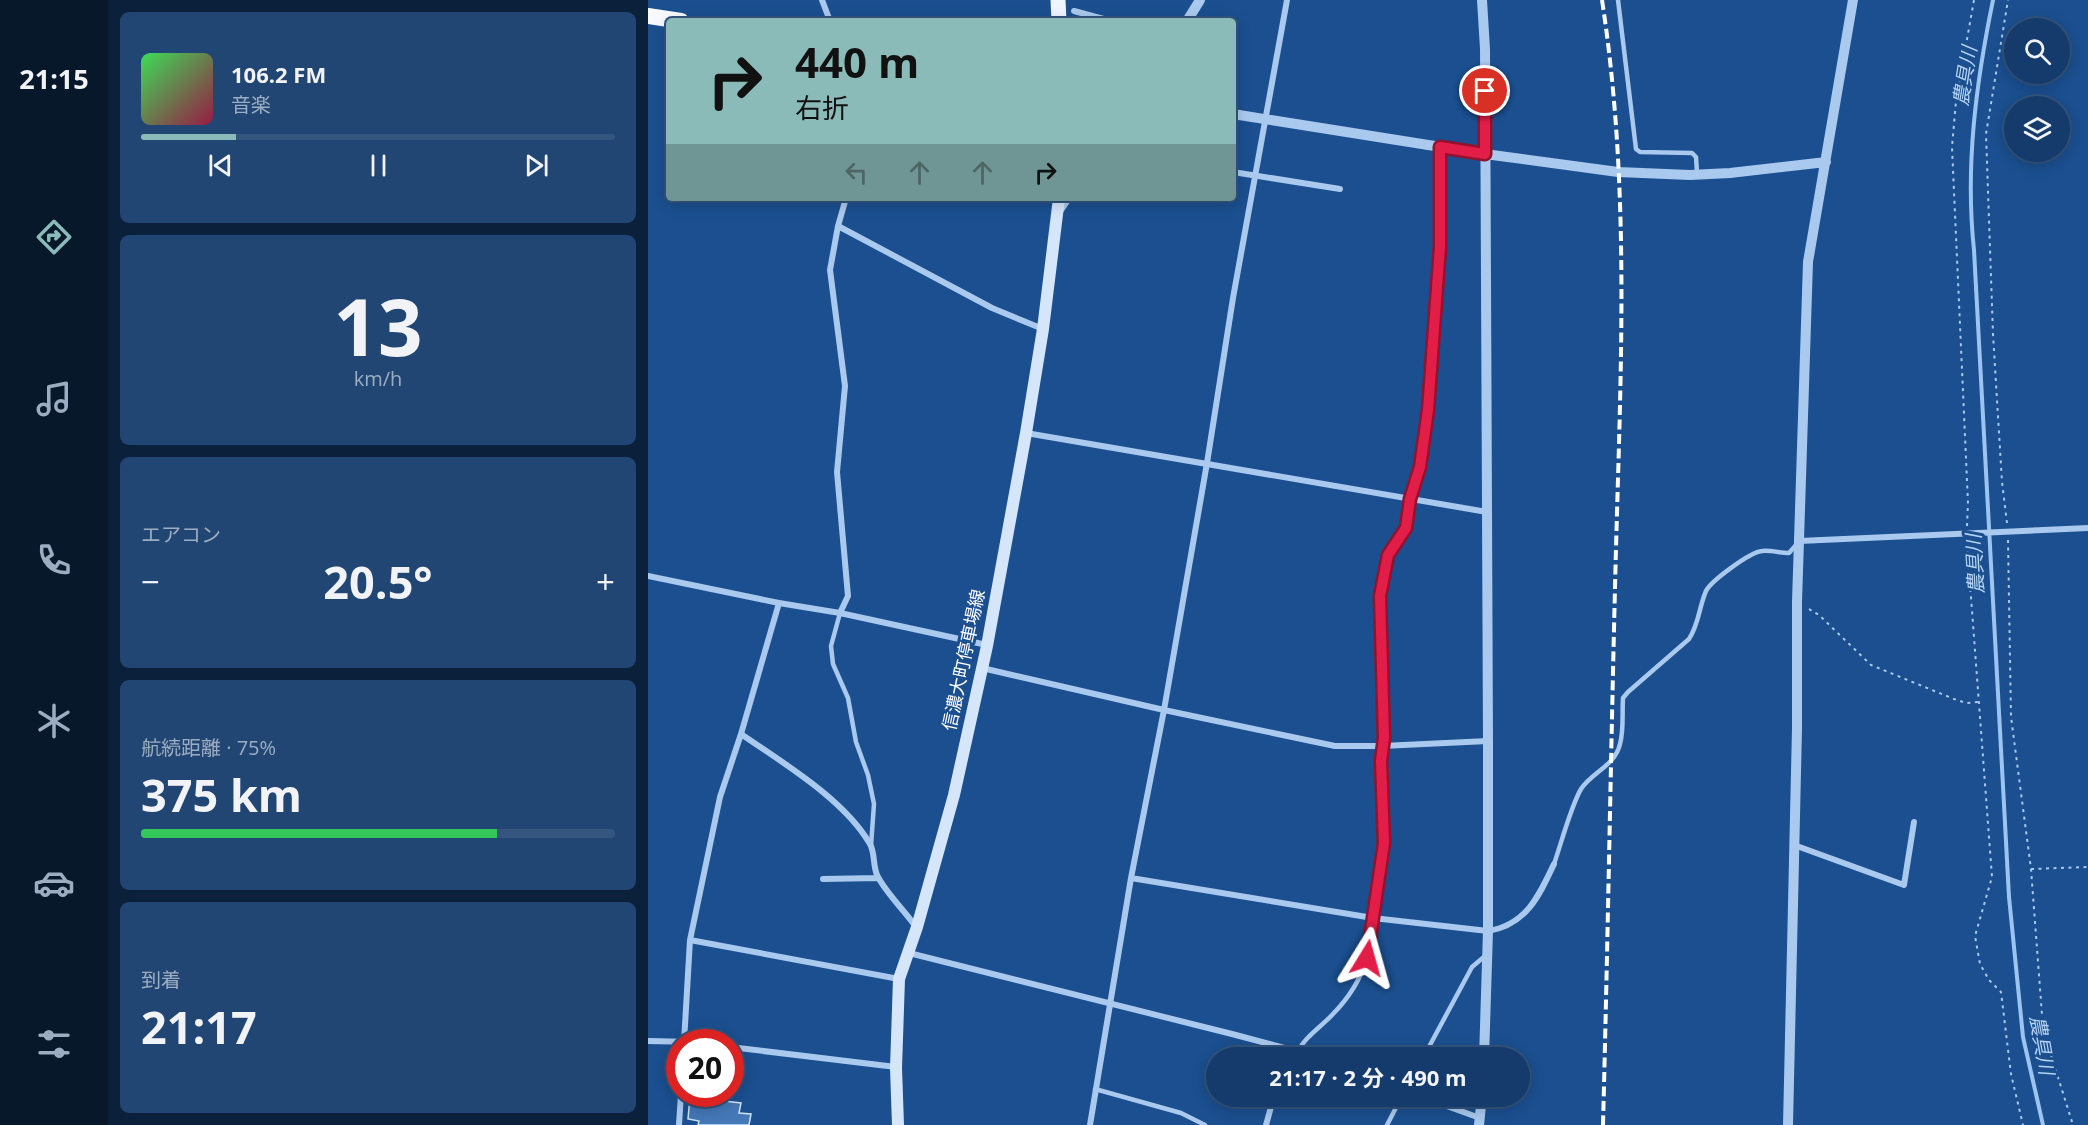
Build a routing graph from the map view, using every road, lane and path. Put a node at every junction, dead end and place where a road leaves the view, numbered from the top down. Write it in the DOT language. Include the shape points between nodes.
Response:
graph roads {
  1 [pos="822,0"];
  2 [pos="1058,0"];
  3 [pos="1200,0"];
  4 [pos="1287,0"];
  5 [pos="1482,0"];
  6 [pos="1618,0"];
  7 [pos="1853,0"];
  8 [pos="1974,0"];
  9 [pos="2008,0"];
  10 [pos="1074,11"];
  11 [pos="648,16"];
  12 [pos="829,18"];
  13 [pos="1059,18"];
  14 [pos="1100,18"];
  15 [pos="1189,18"];
  16 [pos="666,19"];
  17 [pos="1236,115"];
  18 [pos="1267,120"];
  19 [pos="1440,147"];
  20 [pos="1485,154"];
  21 [pos="1826,162"];
  22 [pos="1236,173"];
  23 [pos="1697,174"];
  24 [pos="1256,176"];
  25 [pos="1340,189"];
  26 [pos="845,201"];
  27 [pos="1059,204"];
  28 [pos="837,226"];
  29 [pos="1042,329"];
  30 [pos="1026,433"];
  31 [pos="1207,463"];
  32 [pos="1410,499"];
  33 [pos="1487,512"];
  34 [pos="2088,528"];
  35 [pos="2005,532"];
  36 [pos="1969,533"];
  37 [pos="1799,541"];
  38 [pos="648,576"];
  39 [pos="1797,602"];
  40 [pos="779,603"];
  41 [pos="840,612"];
  42 [pos="987,646"];
  43 [pos="982,668"];
  44 [pos="1978,702"];
  45 [pos="1164,710"];
  46 [pos="741,734"];
  47 [pos="1488,741"];
  48 [pos="1382,746"];
  49 [pos="1914,822"];
  50 [pos="1794,845"];
  51 [pos="871,846"];
  52 [pos="1554,864"];
  53 [pos="2088,867"];
  54 [pos="2031,869"];
  55 [pos="878,878"];
  56 [pos="1131,878"];
  57 [pos="823,879"];
  58 [pos="1372,918"];
  59 [pos="917,927"];
  60 [pos="1488,931"];
  61 [pos="690,940"];
  62 [pos="909,952"];
  63 [pos="1487,954"];
  64 [pos="898,979"];
  65 [pos="1110,1004"];
  66 [pos="685,1029"];
  67 [pos="648,1041"];
  68 [pos="666,1042"];
  69 [pos="1280,1047"];
  70 [pos="1300,1047"];
  71 [pos="1429,1047"];
  72 [pos="1484,1047"];
  73 [pos="744,1049"];
  74 [pos="896,1068"];
  75 [pos="1095,1089"];
  76 [pos="680,1107"];
  77 [pos="1271,1107"];
  78 [pos="1396,1107"];
  79 [pos="1446,1107"];
  80 [pos="1480,1121"];
  81 [pos="679,1125"];
  82 [pos="898,1125"];
  83 [pos="1090,1125"];
  84 [pos="1205,1125"];
  85 [pos="1266,1125"];
  86 [pos="1387,1125"];
  87 [pos="1788,1125"];
  88 [pos="2023,1125"];
  89 [pos="2073,1125"];
  1 -- 12 [label="street"];
  2 -- 13 [label="main road"];
  3 -- 15 [label="street"];
  4 -- 18 [label="street"];
  5 -- 20 [label="street"];
  6 -- 23 [label="lane" via="1636,149 1692,153"];
  7 -- 21 [label="street"];
  8 -- 36 [label="path" via="1952,147"];
  9 -- 35 [label="path" via="1986,134"];
  10 -- 14 [label="street"];
  11 -- 16 [label="highway"];
  17 -- 18 [label="street"];
  18 -- 19 [label="street"];
  18 -- 24 [label="street"];
  19 -- 20 [label="street"];
  19 -- 32 [label="lane" via="1440,247 1428,410 1420,467"];
  20 -- 23 [label="street" via="1618,172"];
  20 -- 33 [label="street"];
  21 -- 23 [label="street"];
  21 -- 37 [label="street" via="1808,262"];
  22 -- 24 [label="street"];
  24 -- 25 [label="street"];
  24 -- 31 [label="street"];
  26 -- 28 [label="street"];
  27 -- 29 [label="main road, 信濃大町停車場線"];
  28 -- 29 [label="street" via="992,308"];
  28 -- 41 [label="street" via="830,270 845,386 837,472 848,596"];
  29 -- 30 [label="main road, 信濃大町停車場線"];
  30 -- 31 [label="street"];
  30 -- 42 [label="main road, 信濃大町停車場線"];
  31 -- 32 [label="street"];
  31 -- 45 [label="street"];
  32 -- 33 [label="street"];
  32 -- 48 [label="lane" via="1406,528 1388,555 1380,596"];
  33 -- 47 [label="street"];
  34 -- 35 [label="street"];
  35 -- 36 [label="street"];
  35 -- 54 [label="path" via="2012,717"];
  36 -- 37 [label="street"];
  36 -- 44 [label="path"];
  37 -- 39 [label="street"];
  37 -- 52 [label="lane" via="1790,554 1760,551 1709,585 1689,639 1623,698 1617,753 1580,791"];
  38 -- 40 [label="street"];
  39 -- 44 [label="path" via="1819,615 1870,665 1954,699"];
  39 -- 50 [label="street"];
  40 -- 41 [label="street"];
  40 -- 46 [label="street"];
  41 -- 42 [label="street"];
  41 -- 51 [label="lane" via="831,646 833,664 848,698 855,742 868,775 874,804"];
  42 -- 43 [label="main road, 信濃大町停車場線"];
  43 -- 45 [label="street"];
  43 -- 59 [label="main road, 信濃大町停車場線" via="954,795"];
  44 -- 88 [label="path" via="1992,877 1975,936 1980,964 2001,993 2011,1074"];
  45 -- 48 [label="street" via="1335,746"];
  45 -- 56 [label="street"];
  46 -- 51 [label="street" via="844,810"];
  46 -- 61 [label="street" via="720,796"];
  47 -- 48 [label="street"];
  47 -- 60 [label="street"];
  48 -- 58 [label="lane" via="1384,843"];
  49 -- 50 [label="street" via="1904,885"];
  50 -- 87 [label="street"];
  51 -- 55 [label="street"];
  52 -- 60 [label="street" via="1542,890 1516,921"];
  53 -- 54 [label="path"];
  54 -- 89 [label="path" via="2042,1015"];
  55 -- 57 [label="street"];
  55 -- 59 [label="street"];
  56 -- 58 [label="street"];
  56 -- 65 [label="street"];
  58 -- 60 [label="street"];
  58 -- 70 [label="lane" via="1361,977 1333,1014"];
  59 -- 62 [label="main road, 信濃大町停車場線"];
  60 -- 63 [label="street"];
  61 -- 64 [label="street"];
  61 -- 66 [label="street"];
  62 -- 64 [label="main road, 信濃大町停車場線"];
  62 -- 65 [label="street"];
  63 -- 71 [label="lane" via="1472,967"];
  63 -- 72 [label="street"];
  64 -- 74 [label="main road, 信濃大町停車場線"];
  65 -- 69 [label="street"];
  65 -- 75 [label="street"];
  67 -- 68 [label="street"];
  73 -- 74 [label="street"];
  74 -- 82 [label="main road, 信濃大町停車場線"];
  75 -- 83 [label="street"];
  75 -- 84 [label="lane" via="1180,1113"];
  76 -- 81 [label="street"];
  77 -- 85 [label="street"];
  78 -- 86 [label="lane"];
  79 -- 80 [label="street"];
}
